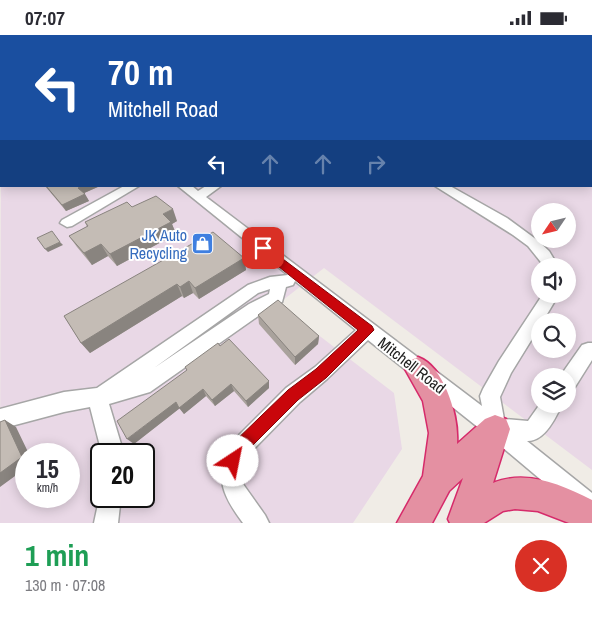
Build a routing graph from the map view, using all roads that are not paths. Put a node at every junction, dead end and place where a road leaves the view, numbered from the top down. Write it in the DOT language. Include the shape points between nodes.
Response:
graph roads {
  1 [pos="131,187"];
  2 [pos="185,187"];
  3 [pos="213,187"];
  4 [pos="443,187"];
  5 [pos="197,197"];
  6 [pos="66,223"];
  7 [pos="547,258"];
  8 [pos="309,284"];
  9 [pos="545,303"];
  10 [pos="368,330"];
  11 [pos="591,349"];
  12 [pos="418,369"];
  13 [pos="576,370"];
  14 [pos="97,397"];
  15 [pos="546,413"];
  16 [pos="0,419"];
  17 [pos="496,429"];
  18 [pos="110,443"];
  19 [pos="438,480"];
  20 [pos="108,508"];
  21 [pos="592,508"];
  22 [pos="592,517"];
  23 [pos="466,518"];
  24 [pos="106,523"];
  25 [pos="257,523"];
  26 [pos="414,523"];
  1 -- 6 [label="street"];
  2 -- 5 [label="street, Mitchell Road"];
  3 -- 5 [label="street"];
  4 -- 7 [label="street" via="492,214 539,248"];
  5 -- 8 [label="street, Mitchell Road"];
  8 -- 10 [label="street, Mitchell Road"];
  8 -- 14 [label="street" via="280,281 276,298 254,309 143,386"];
  9 -- 17 [label="street" via="490,396"];
  10 -- 12 [label="street, Mitchell Road"];
  10 -- 25 [label="street" via="293,395 236,452 232,485"];
  11 -- 13 [label="street"];
  12 -- 17 [label="street, Mitchell Road"];
  12 -- 19 [label="highway" via="436,397 443,433"];
  14 -- 16 [label="street"];
  14 -- 18 [label="street"];
  15 -- 17 [label="street" via="533,431"];
  17 -- 19 [label="highway"];
  17 -- 21 [label="street, Mitchell Road"];
  17 -- 23 [label="highway"];
  19 -- 26 [label="highway"];
  20 -- 24 [label="street"];
  22 -- 23 [label="highway" via="558,500 528,493 502,495"];
}
